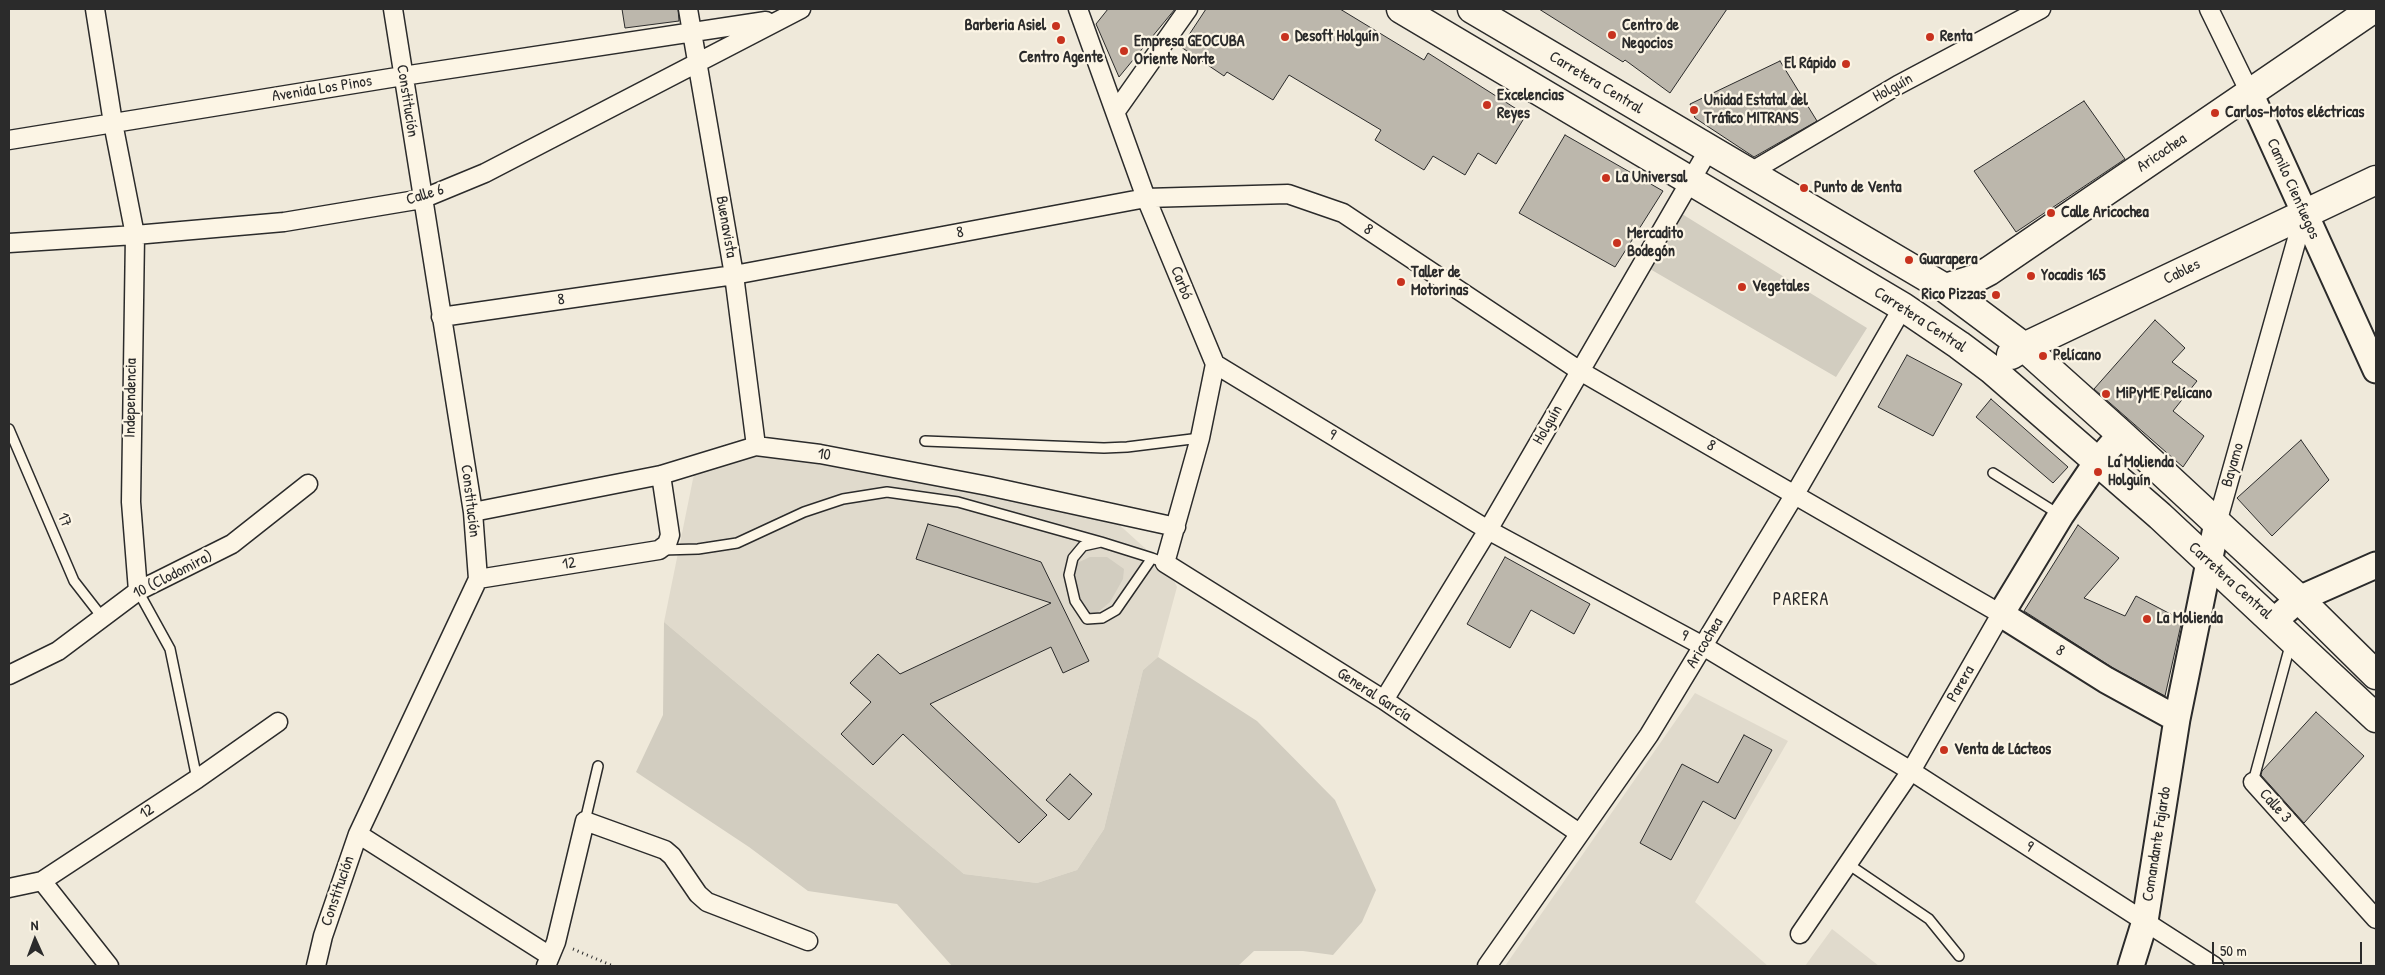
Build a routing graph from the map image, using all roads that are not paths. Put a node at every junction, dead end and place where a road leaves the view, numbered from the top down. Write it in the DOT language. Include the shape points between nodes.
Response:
graph roads {
  1 [pos="95,9"];
  2 [pos="393,9"];
  3 [pos="688,9"];
  4 [pos="801,9"];
  5 [pos="1078,9"];
  6 [pos="1188,9"];
  7 [pos="1401,9"];
  8 [pos="1472,9"];
  9 [pos="2041,9"];
  10 [pos="2209,9"];
  11 [pos="2374,9"];
  12 [pos="783,18"];
  13 [pos="692,33"];
  14 [pos="697,61"];
  15 [pos="403,76"];
  16 [pos="2250,93"];
  17 [pos="1116,111"];
  18 [pos="113,123"];
  19 [pos="9,140"];
  20 [pos="1709,149"];
  21 [pos="1749,173"];
  22 [pos="2376,180"];
  23 [pos="1691,182"];
  24 [pos="1146,198"];
  25 [pos="422,199"];
  26 [pos="2304,214"];
  27 [pos="135,235"];
  28 [pos="9,243"];
  29 [pos="734,275"];
  30 [pos="1945,288"];
  31 [pos="1903,307"];
  32 [pos="441,317"];
  33 [pos="2024,347"];
  34 [pos="1215,364"];
  35 [pos="1991,369"];
  36 [pos="2376,370"];
  37 [pos="1580,371"];
  38 [pos="9,429"];
  39 [pos="2121,434"];
  40 [pos="1200,438"];
  41 [pos="925,441"];
  42 [pos="756,446"];
  43 [pos="2097,462"];
  44 [pos="1993,473"];
  45 [pos="661,475"];
  46 [pos="308,484"];
  47 [pos="1795,494"];
  48 [pos="473,512"];
  49 [pos="2061,515"];
  50 [pos="2217,523"];
  51 [pos="1176,527"];
  52 [pos="1488,530"];
  53 [pos="1101,542"];
  54 [pos="659,550"];
  55 [pos="1159,560"];
  56 [pos="2208,561"];
  57 [pos="2376,565"];
  58 [pos="478,579"];
  59 [pos="138,591"];
  60 [pos="2299,599"];
  61 [pos="2001,614"];
  62 [pos="102,617"];
  63 [pos="2283,630"];
  64 [pos="1703,646"];
  65 [pos="9,675"];
  66 [pos="2376,676"];
  67 [pos="1384,700"];
  68 [pos="2376,718"];
  69 [pos="2177,719"];
  70 [pos="278,722"];
  71 [pos="598,766"];
  72 [pos="1911,771"];
  73 [pos="197,779"];
  74 [pos="2253,782"];
  75 [pos="585,821"];
  76 [pos="1579,833"];
  77 [pos="358,834"];
  78 [pos="1848,864"];
  79 [pos="42,881"];
  80 [pos="9,888"];
  81 [pos="2376,919"];
  82 [pos="2145,921"];
  83 [pos="1800,934"];
  84 [pos="808,941"];
  85 [pos="551,955"];
  86 [pos="1959,956"];
  87 [pos="109,966"];
  88 [pos="316,966"];
  89 [pos="1487,966"];
  90 [pos="2131,966"];
  91 [pos="2214,966"];
  1 -- 18 [label="street, Independencia"];
  2 -- 15 [label="street, Constitución"];
  3 -- 13 [label="street, Buenavista"];
  4 -- 12 [label="street, Calle 6"];
  5 -- 17 [label="street, Carbó"];
  6 -- 17 [label="street"];
  7 -- 23 [label="main road, Carretera Central"];
  8 -- 20 [label="main road, Carretera Central"];
  9 -- 21 [label="street, Holguín" via="1898,85"];
  10 -- 16 [label="street, Camilo Cienfuegos"];
  11 -- 16 [label="main road, Aricochea"];
  12 -- 13 [label="street, Avenida Los Pinos"];
  12 -- 14 [label="street, Calle 6"];
  13 -- 14 [label="street, Buenavista"];
  13 -- 15 [label="street, Avenida Los Pinos"];
  14 -- 25 [label="street, Calle 6" via="485,173"];
  14 -- 29 [label="street, Buenavista"];
  15 -- 18 [label="street, Avenida Los Pinos"];
  15 -- 25 [label="street, Constitución"];
  16 -- 26 [label="street, Camilo Cienfuegos"];
  16 -- 30 [label="main road, Aricochea" via="1989,271"];
  17 -- 24 [label="street, Carbó"];
  18 -- 19 [label="street, Avenida Los Pinos"];
  18 -- 27 [label="street, Independencia"];
  20 -- 21 [label="main road, Carretera Central"];
  20 -- 23 [label="street, Holguín"];
  21 -- 30 [label="main road, Carretera Central"];
  22 -- 26 [label="main road, Cables"];
  23 -- 31 [label="main road, Carretera Central"];
  23 -- 37 [label="street, Holguín"];
  24 -- 29 [label="street, 8"];
  24 -- 34 [label="street, Carbó"];
  24 -- 37 [label="street, 8" via="1288,194 1344,213"];
  25 -- 27 [label="street, Calle 6" via="284,222"];
  25 -- 32 [label="street, Constitución"];
  26 -- 33 [label="main road, Cables"];
  26 -- 36 [label="street, Camilo Cienfuegos"];
  26 -- 50 [label="street, Bayamo"];
  27 -- 28 [label="street, Calle 6"];
  27 -- 59 [label="street, Independencia" via="131,502"];
  29 -- 32 [label="street, 8"];
  29 -- 42 [label="street, Buenavista"];
  30 -- 33 [label="main road, Carretera Central"];
  31 -- 35 [label="main road, Carretera Central"];
  31 -- 47 [label="street, Aricochea"];
  32 -- 48 [label="street, Constitución"];
  33 -- 35 [label="main road, Cables"];
  33 -- 39 [label="main road, Carretera Central"];
  34 -- 40 [label="street"];
  34 -- 52 [label="street, 9"];
  35 -- 43 [label="main road, Carretera Central"];
  37 -- 47 [label="street, 8"];
  37 -- 52 [label="street, Holguín"];
  38 -- 62 [label="lane, 17" via="74,581"];
  39 -- 43 [label="street, Parera"];
  39 -- 50 [label="main road, Carretera Central"];
  40 -- 41 [label="lane" via="1104,448"];
  40 -- 51 [label="street"];
  42 -- 45 [label="street, 10"];
  42 -- 51 [label="street, 10" via="820,454 988,486"];
  43 -- 49 [label="street, Parera"];
  43 -- 56 [label="main road, Carretera Central"];
  44 -- 49 [label="lane"];
  45 -- 48 [label="street, 10"];
  45 -- 54 [label="street" via="670,535 667,544"];
  46 -- 59 [label="street, 10 (Clodomira)" via="219,552"];
  47 -- 61 [label="street, 8"];
  47 -- 64 [label="street, Aricochea"];
  48 -- 58 [label="street, Constitución"];
  49 -- 61 [label="street, Parera"];
  50 -- 56 [label="street, Bayamo"];
  50 -- 60 [label="main road, Carretera Central"];
  51 -- 55 [label="street"];
  52 -- 64 [label="street, 9"];
  52 -- 67 [label="street, Holguín"];
  53 -- 54 [label="lane" via="958,502 887,492 843,499 804,512 736,543 698,549"];
  53 -- 55 [label="lane"];
  53 -- 55 [label="lane" via="1083,546 1072,558 1069,575 1075,600 1086,619 1102,618 1116,610"];
  54 -- 58 [label="street, 12"];
  55 -- 67 [label="street, General García"];
  56 -- 63 [label="main road, Carretera Central"];
  56 -- 69 [label="street, Bayamo"];
  57 -- 60 [label="street"];
  58 -- 77 [label="street, Constitución"];
  59 -- 62 [label="street, 10 (Clodomira)"];
  59 -- 73 [label="lane, Independencia" via="170,649"];
  60 -- 63 [label="street"];
  60 -- 66 [label="main road, Carretera Central"];
  61 -- 69 [label="street, 8" via="2106,680"];
  61 -- 72 [label="street, Parera"];
  62 -- 65 [label="street, 10 (Clodomira)" via="58,651"];
  63 -- 68 [label="main road, Carretera Central"];
  63 -- 74 [label="lane, Calle 3" via="2287,654"];
  64 -- 72 [label="street, 9"];
  64 -- 76 [label="street, Aricochea" via="1649,735"];
  67 -- 76 [label="street, General García"];
  69 -- 82 [label="street, Comandante Fajardo"];
  70 -- 73 [label="street, 12"];
  71 -- 75 [label="lane"];
  72 -- 78 [label="street, Parera"];
  72 -- 82 [label="street, 9"];
  73 -- 79 [label="street, 12"];
  74 -- 81 [label="street, Calle 3"];
  75 -- 84 [label="street" via="666,850 707,902"];
  75 -- 85 [label="street"];
  76 -- 89 [label="street, Aricochea"];
  77 -- 85 [label="street"];
  77 -- 88 [label="street, Constitución"];
  78 -- 83 [label="street, Parera"];
  78 -- 86 [label="lane" via="1929,919"];
  79 -- 80 [label="street, 12"];
  79 -- 87 [label="street"];
  82 -- 90 [label="street, Comandante Fajardo"];
  82 -- 91 [label="street, 9"];
}
